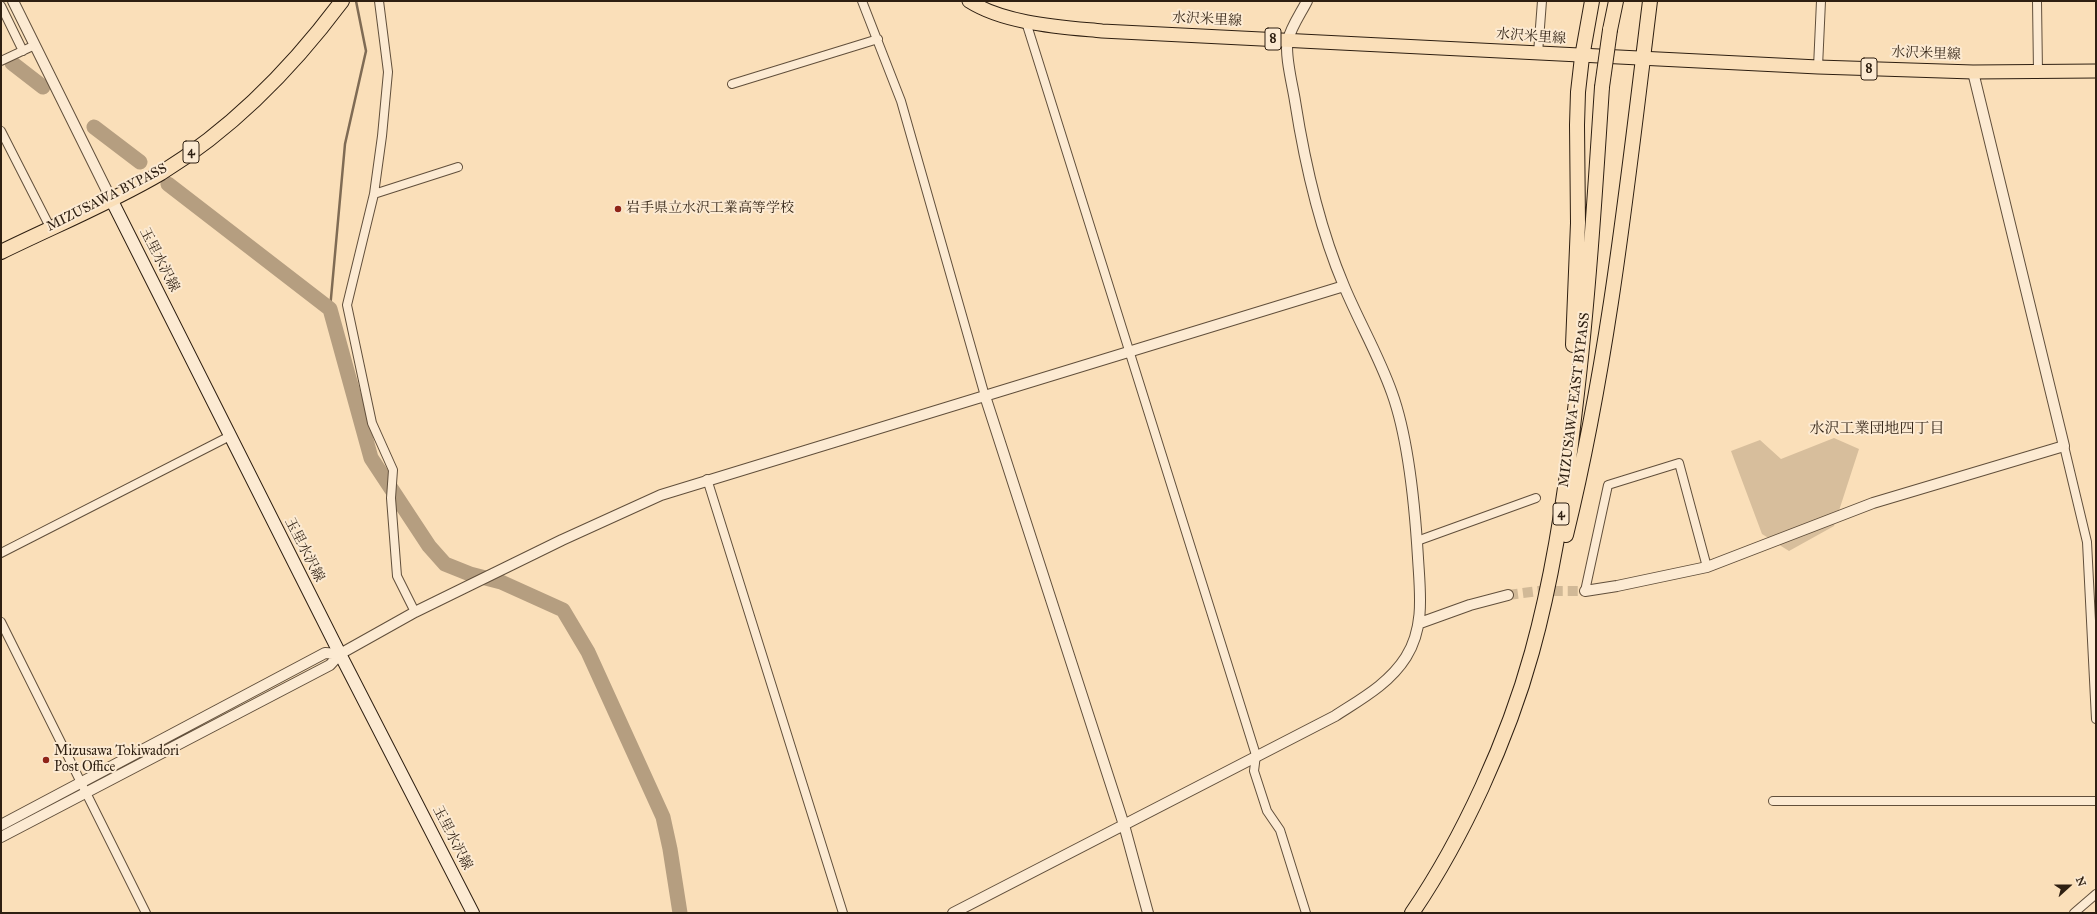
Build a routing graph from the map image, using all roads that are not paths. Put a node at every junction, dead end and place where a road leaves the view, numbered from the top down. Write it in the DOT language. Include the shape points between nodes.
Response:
graph roads {
  1 [pos="13,1"];
  2 [pos="342,1"];
  3 [pos="379,1"];
  4 [pos="862,1"];
  5 [pos="969,1"];
  6 [pos="1307,1"];
  7 [pos="1542,1"];
  8 [pos="1592,1"];
  9 [pos="1616,1"];
  10 [pos="1650,1"];
  11 [pos="1822,1"];
  12 [pos="2037,1"];
  13 [pos="1,6"];
  14 [pos="1026,22"];
  15 [pos="878,39"];
  16 [pos="1287,40"];
  17 [pos="35,45"];
  18 [pos="23,51"];
  19 [pos="1538,53"];
  20 [pos="1582,57"];
  21 [pos="1643,60"];
  22 [pos="1,62"];
  23 [pos="1818,67"];
  24 [pos="2096,71"];
  25 [pos="1973,72"];
  26 [pos="2038,72"];
  27 [pos="732,84"];
  28 [pos="1,131"];
  29 [pos="458,167"];
  30 [pos="374,194"];
  31 [pos="111,199"];
  32 [pos="50,228"];
  33 [pos="1,252"];
  34 [pos="1344,286"];
  35 [pos="1129,351"];
  36 [pos="985,396"];
  37 [pos="230,436"];
  38 [pos="2064,446"];
  39 [pos="1570,453"];
  40 [pos="707,479"];
  41 [pos="1536,498"];
  42 [pos="1417,541"];
  43 [pos="1,553"];
  44 [pos="1706,566"];
  45 [pos="1585,591"];
  46 [pos="1508,595"];
  47 [pos="415,612"];
  48 [pos="1,622"];
  49 [pos="1420,623"];
  50 [pos="1532,652"];
  51 [pos="340,654"];
  52 [pos="2096,719"];
  53 [pos="1256,755"];
  54 [pos="84,788"];
  55 [pos="1773,801"];
  56 [pos="2096,801"];
  57 [pos="1124,824"];
  58 [pos="1,825"];
  59 [pos="1,837"];
  60 [pos="2096,894"];
  61 [pos="146,913"];
  62 [pos="473,913"];
  63 [pos="843,913"];
  64 [pos="954,913"];
  65 [pos="1148,913"];
  66 [pos="1306,913"];
  67 [pos="1412,913"];
  68 [pos="2074,913"];
  1 -- 17 [label="street"];
  2 -- 31 [label="highway, MIZUSAWA BYPASS / 4" via="314,39 286,70 207,141 161,173"];
  3 -- 30 [label="street" via="388,72"];
  4 -- 15 [label="street"];
  5 -- 14 [label="main road, 水沢米里線 / 8"];
  6 -- 16 [label="street"];
  7 -- 19 [label="street"];
  8 -- 20 [label="highway"];
  9 -- 39 [label="highway, MIZUSAWA-EAST BYPASS / 4, bridge" via="1602,88 1586,304"];
  10 -- 21 [label="highway"];
  11 -- 23 [label="street"];
  12 -- 26 [label="street"];
  13 -- 18 [label="street"];
  14 -- 16 [label="main road, 水沢米里線 / 8" via="1102,31"];
  14 -- 35 [label="street"];
  15 -- 27 [label="street"];
  15 -- 36 [label="street" via="901,101"];
  16 -- 19 [label="main road, 水沢米里線 / 8"];
  16 -- 34 [label="street" via="1304,155 1320,221"];
  17 -- 18 [label="street"];
  17 -- 31 [label="street"];
  18 -- 22 [label="street"];
  19 -- 20 [label="main road, 水沢米里線 / 8"];
  20 -- 21 [label="main road, 水沢米里線 / 8"];
  20 -- 39 [label="highway" via="1577,125 1578,222 1570,388"];
  21 -- 23 [label="main road, 水沢米里線 / 8"];
  21 -- 50 [label="highway" via="1596,400 1564,543"];
  23 -- 25 [label="main road, 水沢米里線 / 8"];
  24 -- 26 [label="main road, 水沢米里線 / 8"];
  25 -- 26 [label="main road, 水沢米里線 / 8"];
  25 -- 38 [label="street"];
  28 -- 32 [label="street"];
  29 -- 30 [label="street"];
  30 -- 47 [label="street" via="347,305 372,424 393,470 391,498 397,576"];
  31 -- 32 [label="highway, MIZUSAWA BYPASS / 4"];
  31 -- 37 [label="main road, 玉里水沢線"];
  32 -- 33 [label="highway, MIZUSAWA BYPASS / 4"];
  34 -- 35 [label="street"];
  34 -- 42 [label="street" via="1393,394 1405,444"];
  35 -- 36 [label="street"];
  35 -- 53 [label="street"];
  36 -- 40 [label="street"];
  36 -- 57 [label="street"];
  37 -- 43 [label="street"];
  37 -- 51 [label="main road, 玉里水沢線"];
  38 -- 44 [label="street" via="1873,503"];
  38 -- 52 [label="street" via="2087,542"];
  39 -- 50 [label="highway, MIZUSAWA-EAST BYPASS / 4" via="1560,523"];
  40 -- 47 [label="street" via="654,498"];
  40 -- 63 [label="street"];
  41 -- 42 [label="street"];
  42 -- 49 [label="street"];
  44 -- 45 [label="street"];
  44 -- 45 [label="street" via="1679,463 1608,485"];
  46 -- 49 [label="street"];
  47 -- 51 [label="street"];
  48 -- 54 [label="street"];
  49 -- 53 [label="street" via="1415,642 1406,657 1396,671 1375,691 1335,716"];
  50 -- 67 [label="highway, MIZUSAWA-EAST BYPASS / 4" via="1515,705 1473,806 1447,856"];
  51 -- 54 [label="street" via="330,665"];
  51 -- 62 [label="main road, 玉里水沢線"];
  53 -- 57 [label="street"];
  53 -- 66 [label="street" via="1254,771 1267,811 1280,830"];
  54 -- 58 [label="street"];
  54 -- 59 [label="street"];
  54 -- 61 [label="street"];
  55 -- 56 [label="street"];
  57 -- 64 [label="street"];
  57 -- 65 [label="street"];
  60 -- 68 [label="street"];
}
